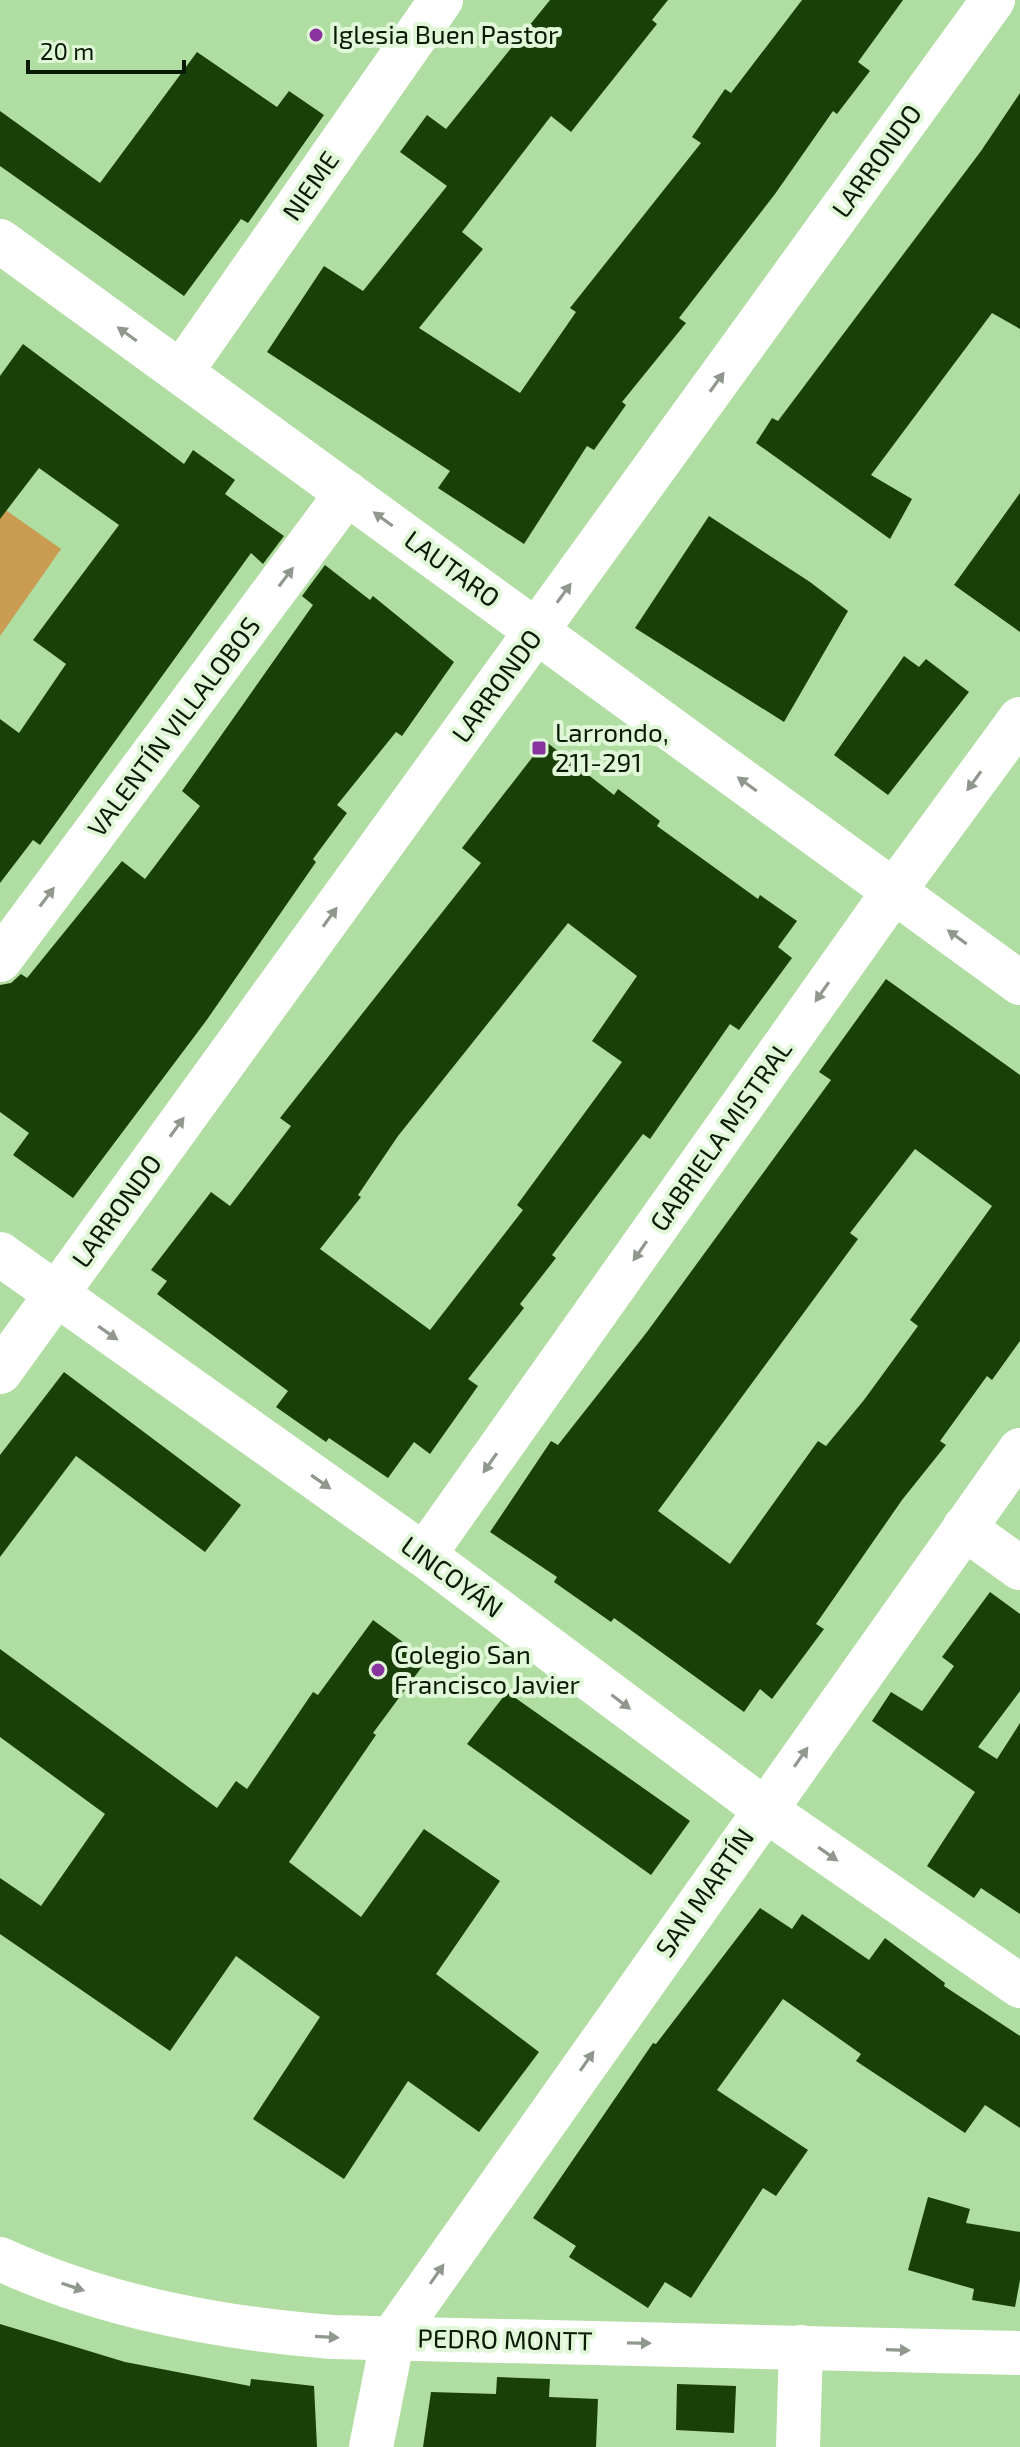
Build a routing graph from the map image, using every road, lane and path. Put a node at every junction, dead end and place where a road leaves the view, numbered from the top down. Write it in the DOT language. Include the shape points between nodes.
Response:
graph roads {
  1 [pos="441,0"];
  2 [pos="993,0"];
  3 [pos="0,241"];
  4 [pos="181,372"];
  5 [pos="347,493"];
  6 [pos="537,631"];
  7 [pos="1020,719"];
  8 [pos="894,891"];
  9 [pos="0,960"];
  10 [pos="1020,983"];
  11 [pos="0,1254"];
  12 [pos="55,1295"];
  13 [pos="0,1372"];
  14 [pos="1020,1450"];
  15 [pos="964,1528"];
  16 [pos="424,1555"];
  17 [pos="1020,1568"];
  18 [pos="764,1809"];
  19 [pos="1020,1986"];
  20 [pos="0,2259"];
  21 [pos="393,2337"];
  22 [pos="801,2347"];
  23 [pos="1020,2353"];
  24 [pos="371,2447"];
  25 [pos="798,2447"];
  1 -- 4 [label="street, NIEME"];
  6 -- 2 [label="street, LARRONDO, one-way"];
  4 -- 3 [label="street, LAUTARO, one-way"];
  4 -- 5 [label="street, LAUTARO"];
  6 -- 5 [label="street, LAUTARO, one-way"];
  9 -- 5 [label="street, VALENTÍN VILLALOBOS, one-way"];
  8 -- 6 [label="street, LAUTARO, one-way"];
  12 -- 6 [label="street, LARRONDO, one-way"];
  7 -- 8 [label="street, GABRIELA MISTRAL, one-way"];
  10 -- 8 [label="street, LAUTARO, one-way"];
  8 -- 16 [label="street, GABRIELA MISTRAL, one-way"];
  11 -- 12 [label="street, LINCOYÁN"];
  12 -- 13 [label="street, LARRONDO"];
  12 -- 16 [label="street, LINCOYÁN, one-way"];
  14 -- 15 [label="street, SAN MARTÍN"];
  15 -- 17 [label="street"];
  18 -- 15 [label="street, SAN MARTÍN, one-way"];
  16 -- 18 [label="street, LINCOYÁN, one-way"];
  18 -- 19 [label="street, LINCOYÁN, one-way"];
  21 -- 18 [label="street, SAN MARTÍN, one-way"];
  20 -- 21 [label="street, PEDRO MONTT, one-way" via="78,2289 192,2319 262,2332"];
  21 -- 22 [label="street, PEDRO MONTT, one-way"];
  21 -- 24 [label="street"];
  22 -- 23 [label="street, PEDRO MONTT, one-way"];
  22 -- 25 [label="street"];
}
